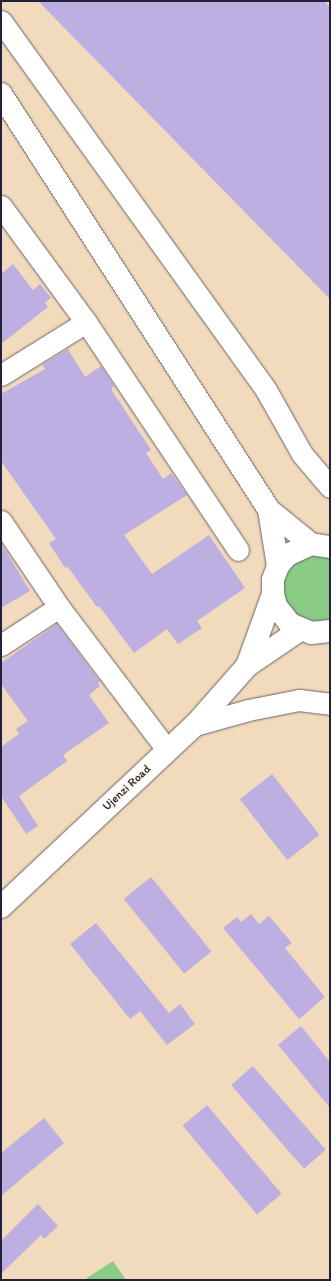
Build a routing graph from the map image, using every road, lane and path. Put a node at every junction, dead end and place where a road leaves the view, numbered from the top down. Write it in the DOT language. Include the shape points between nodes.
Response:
graph roads {
  1 [pos="1,21"];
  2 [pos="1,94"];
  3 [pos="1,206"];
  4 [pos="86,322"];
  5 [pos="1,375"];
  6 [pos="330,487"];
  7 [pos="269,510"];
  8 [pos="1,521"];
  9 [pos="321,546"];
  10 [pos="238,550"];
  11 [pos="278,566"];
  12 [pos="273,594"];
  13 [pos="59,607"];
  14 [pos="300,630"];
  15 [pos="328,634"];
  16 [pos="1,645"];
  17 [pos="247,666"];
  18 [pos="330,704"];
  19 [pos="195,725"];
  20 [pos="167,750"];
  21 [pos="1,907"];
  1 -- 6 [label="street" via="266,390 302,454"];
  2 -- 7 [label="street"];
  3 -- 4 [label="street"];
  4 -- 5 [label="street"];
  4 -- 10 [label="street"];
  7 -- 9 [label="street"];
  7 -- 11 [label="street"];
  8 -- 13 [label="street"];
  9 -- 11 [label="street" via="298,548 287,555"];
  11 -- 12 [label="street" via="273,580"];
  12 -- 14 [label="street" via="281,616"];
  12 -- 17 [label="street"];
  13 -- 16 [label="street"];
  13 -- 20 [label="street"];
  14 -- 15 [label="street"];
  14 -- 17 [label="street"];
  17 -- 19 [label="street, Ujenzi Road"];
  18 -- 19 [label="street" via="299,700 248,710"];
  19 -- 20 [label="street, Ujenzi Road"];
  20 -- 21 [label="street, Ujenzi Road"];
}
